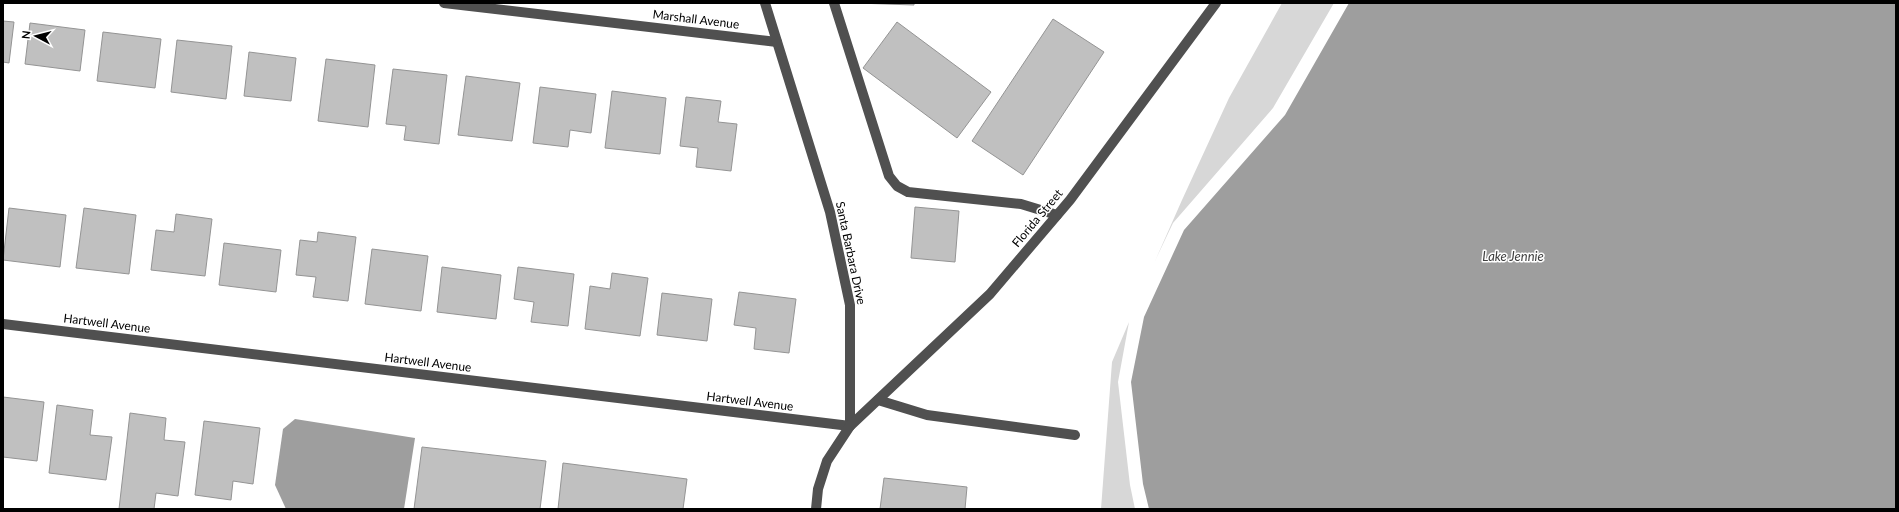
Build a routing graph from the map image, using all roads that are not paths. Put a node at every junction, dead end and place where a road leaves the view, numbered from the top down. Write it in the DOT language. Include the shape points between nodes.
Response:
graph roads {
  1 [pos="444,3"];
  2 [pos="765,3"];
  3 [pos="834,3"];
  4 [pos="1216,3"];
  5 [pos="777,42"];
  6 [pos="1057,215"];
  7 [pos="3,324"];
  8 [pos="878,400"];
  9 [pos="850,426"];
  10 [pos="1075,435"];
  11 [pos="816,509"];
  1 -- 5 [label="street, Marshall Avenue"];
  2 -- 5 [label="street, Santa Barbara Drive"];
  3 -- 6 [label="street" via="889,176 897,186 908,192 1020,204"];
  4 -- 6 [label="street, Florida Street"];
  5 -- 9 [label="street, Santa Barbara Drive" via="830,212 850,305"];
  6 -- 8 [label="street, Florida Street" via="990,294"];
  7 -- 9 [label="street, Hartwell Avenue"];
  8 -- 9 [label="street, Florida Street"];
  8 -- 10 [label="street" via="927,414"];
  9 -- 11 [label="street" via="827,462 818,489"];
}
